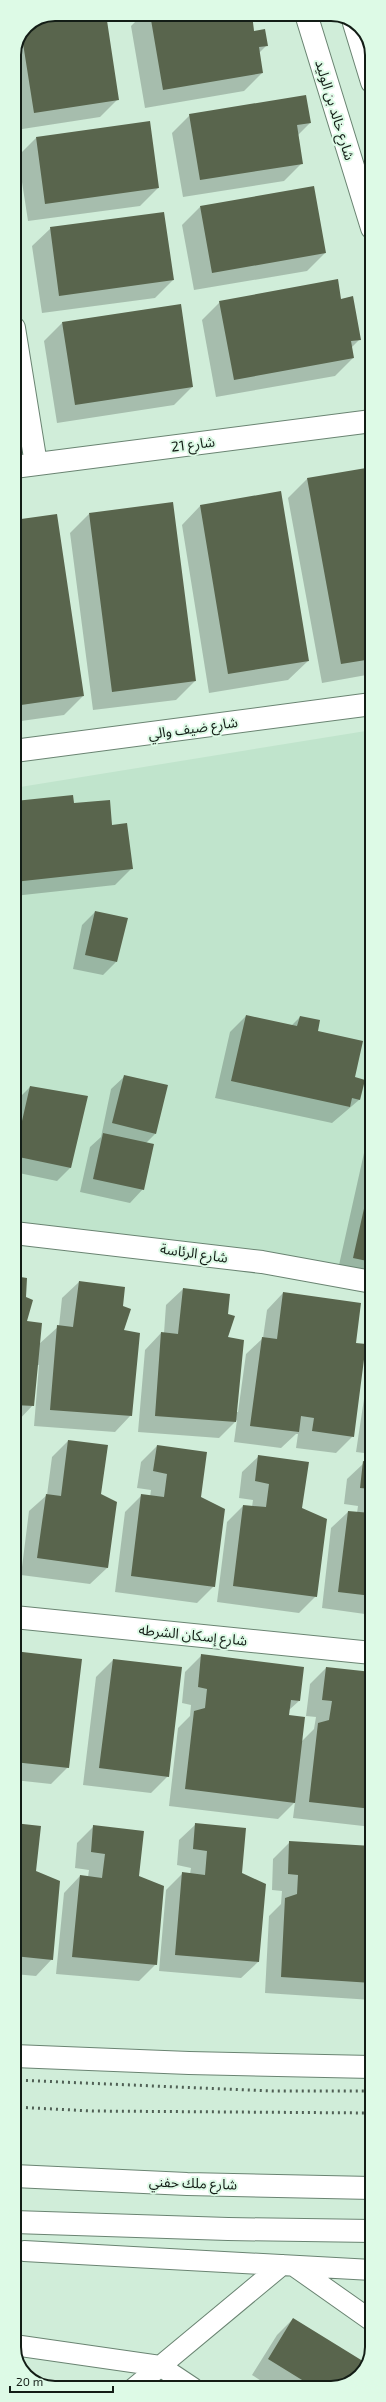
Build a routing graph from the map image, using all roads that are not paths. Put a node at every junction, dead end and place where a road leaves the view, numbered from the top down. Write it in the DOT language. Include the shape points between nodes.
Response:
graph roads {
  1 [pos="308,21"];
  2 [pos="357,33"];
  3 [pos="365,59"];
  4 [pos="365,205"];
  5 [pos="21,371"];
  6 [pos="365,422"];
  7 [pos="36,464"];
  8 [pos="21,466"];
  9 [pos="365,705"];
  10 [pos="21,750"];
  11 [pos="21,1234"];
  12 [pos="365,1281"];
  13 [pos="21,1618"];
  14 [pos="365,1652"];
  15 [pos="21,2056"];
  16 [pos="365,2067"];
  17 [pos="21,2176"];
  18 [pos="365,2188"];
  19 [pos="21,2222"];
  20 [pos="365,2231"];
  21 [pos="24,2251"];
  22 [pos="288,2266"];
  23 [pos="365,2270"];
  24 [pos="365,2316"];
  25 [pos="21,2346"];
  26 [pos="160,2366"];
  27 [pos="142,2381"];
  28 [pos="182,2381"];
  1 -- 4 [label="main road, شارع خالد بن الوليد"];
  2 -- 3 [label="main road"];
  5 -- 7 [label="main road"];
  6 -- 7 [label="main road, شارع 21"];
  7 -- 8 [label="main road, شارع 21"];
  9 -- 10 [label="main road, شارع ضيف والي"];
  11 -- 12 [label="main road, شارع الرئاسة" via="262,1262"];
  13 -- 14 [label="main road, شارع إسكان الشرطه"];
  15 -- 16 [label="main road"];
  17 -- 18 [label="main road, شارع ملك حفني" via="187,2184"];
  19 -- 20 [label="main road"];
  21 -- 22 [label="lane"];
  22 -- 23 [label="lane"];
  22 -- 24 [label="lane"];
  22 -- 26 [label="lane"];
  25 -- 26 [label="lane"];
  26 -- 27 [label="lane"];
  26 -- 28 [label="lane"];
}
